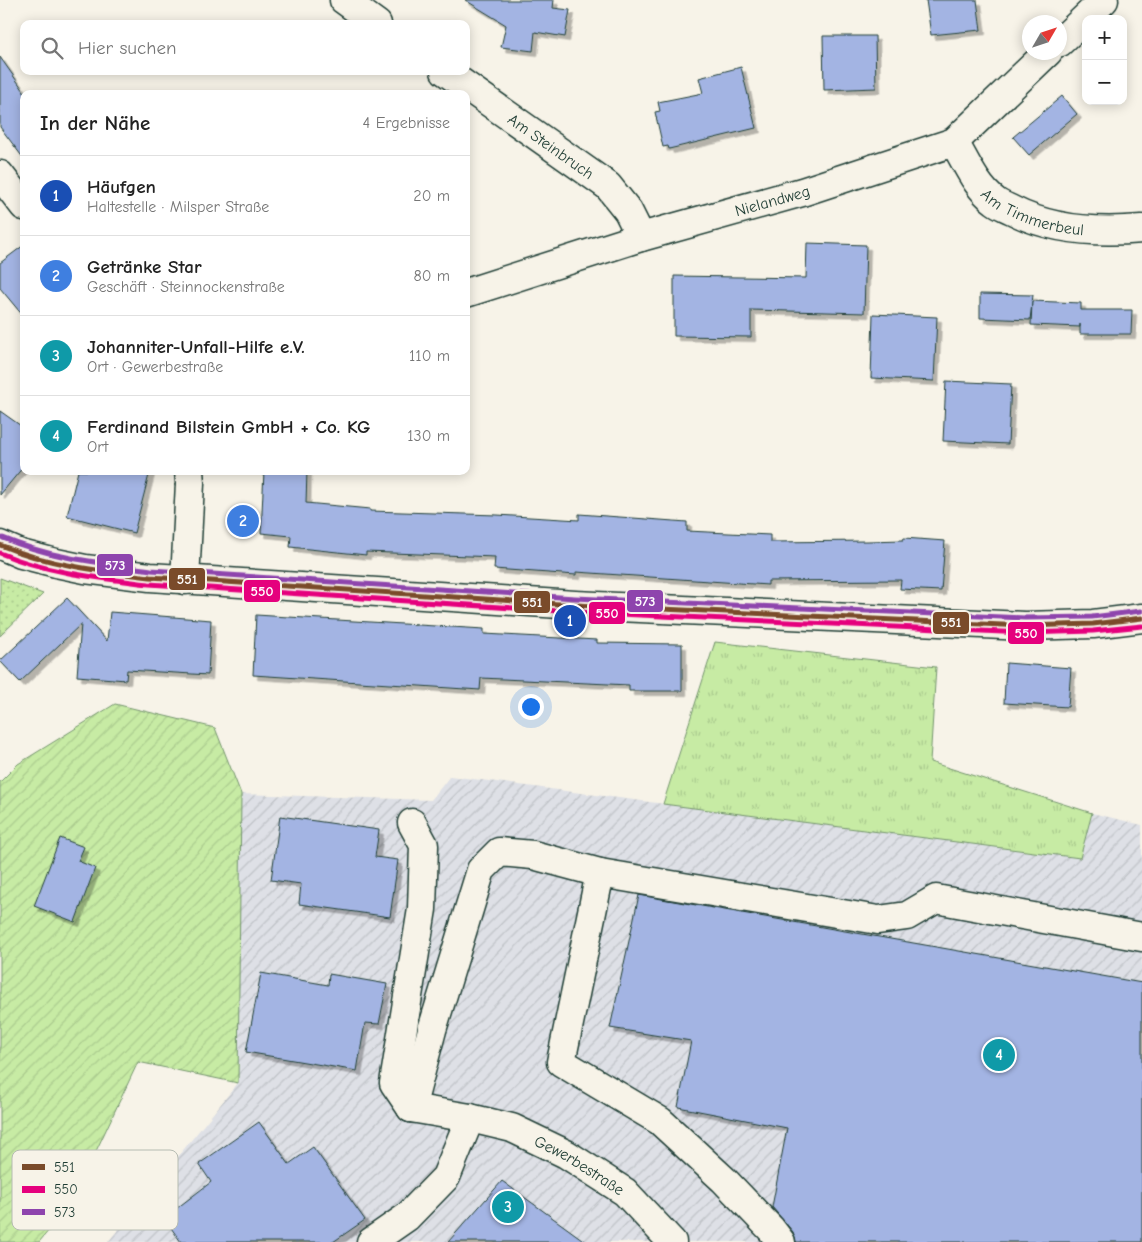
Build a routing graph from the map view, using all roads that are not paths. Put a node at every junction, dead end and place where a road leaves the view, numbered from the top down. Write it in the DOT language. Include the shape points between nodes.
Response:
graph roads {
  1 [pos="344,0"];
  2 [pos="1104,0"];
  3 [pos="372,20"];
  4 [pos="1067,35"];
  5 [pos="1040,60"];
  6 [pos="451,75"];
  7 [pos="954,142"];
  8 [pos="0,174"];
  9 [pos="20,201"];
  10 [pos="1142,229"];
  11 [pos="641,237"];
  12 [pos="470,292"];
  13 [pos="189,475"];
  14 [pos="0,545"];
  15 [pos="185,580"];
  16 [pos="1142,618"];
  17 [pos="412,823"];
  18 [pos="600,874"];
  19 [pos="1142,937"];
  20 [pos="411,1108"];
  21 [pos="470,1118"];
  22 [pos="371,1242"];
  23 [pos="672,1242"];
  24 [pos="781,1242"];
  1 -- 3 [label="street"];
  2 -- 4 [label="street"];
  5 -- 7 [label="street, Nielandweg"];
  6 -- 11 [label="street, Am Steinbruch" via="608,186 628,211"];
  7 -- 10 [label="street, Am Timmerbeul" via="976,181 995,202 1030,219 1072,229"];
  7 -- 11 [label="street, Nielandweg" via="802,192"];
  8 -- 9 [label="street"];
  11 -- 12 [label="street, Nielandweg"];
  13 -- 15 [label="street"];
  14 -- 15 [label="street" via="56,564"];
  15 -- 16 [label="street" via="575,605 1025,626 1093,624"];
  17 -- 20 [label="street" via="424,845 422,909 394,1083"];
  18 -- 19 [label="street" via="878,920 908,916 936,900"];
  18 -- 20 [label="street" via="533,855 499,852 481,870"];
  18 -- 24 [label="street" via="561,1062 660,1121 724,1180"];
  20 -- 21 [label="street, Gewerbestraße"];
  21 -- 22 [label="street" via="446,1177 407,1217"];
  21 -- 23 [label="street, Gewerbestraße" via="512,1128 596,1172 625,1192"];
}
